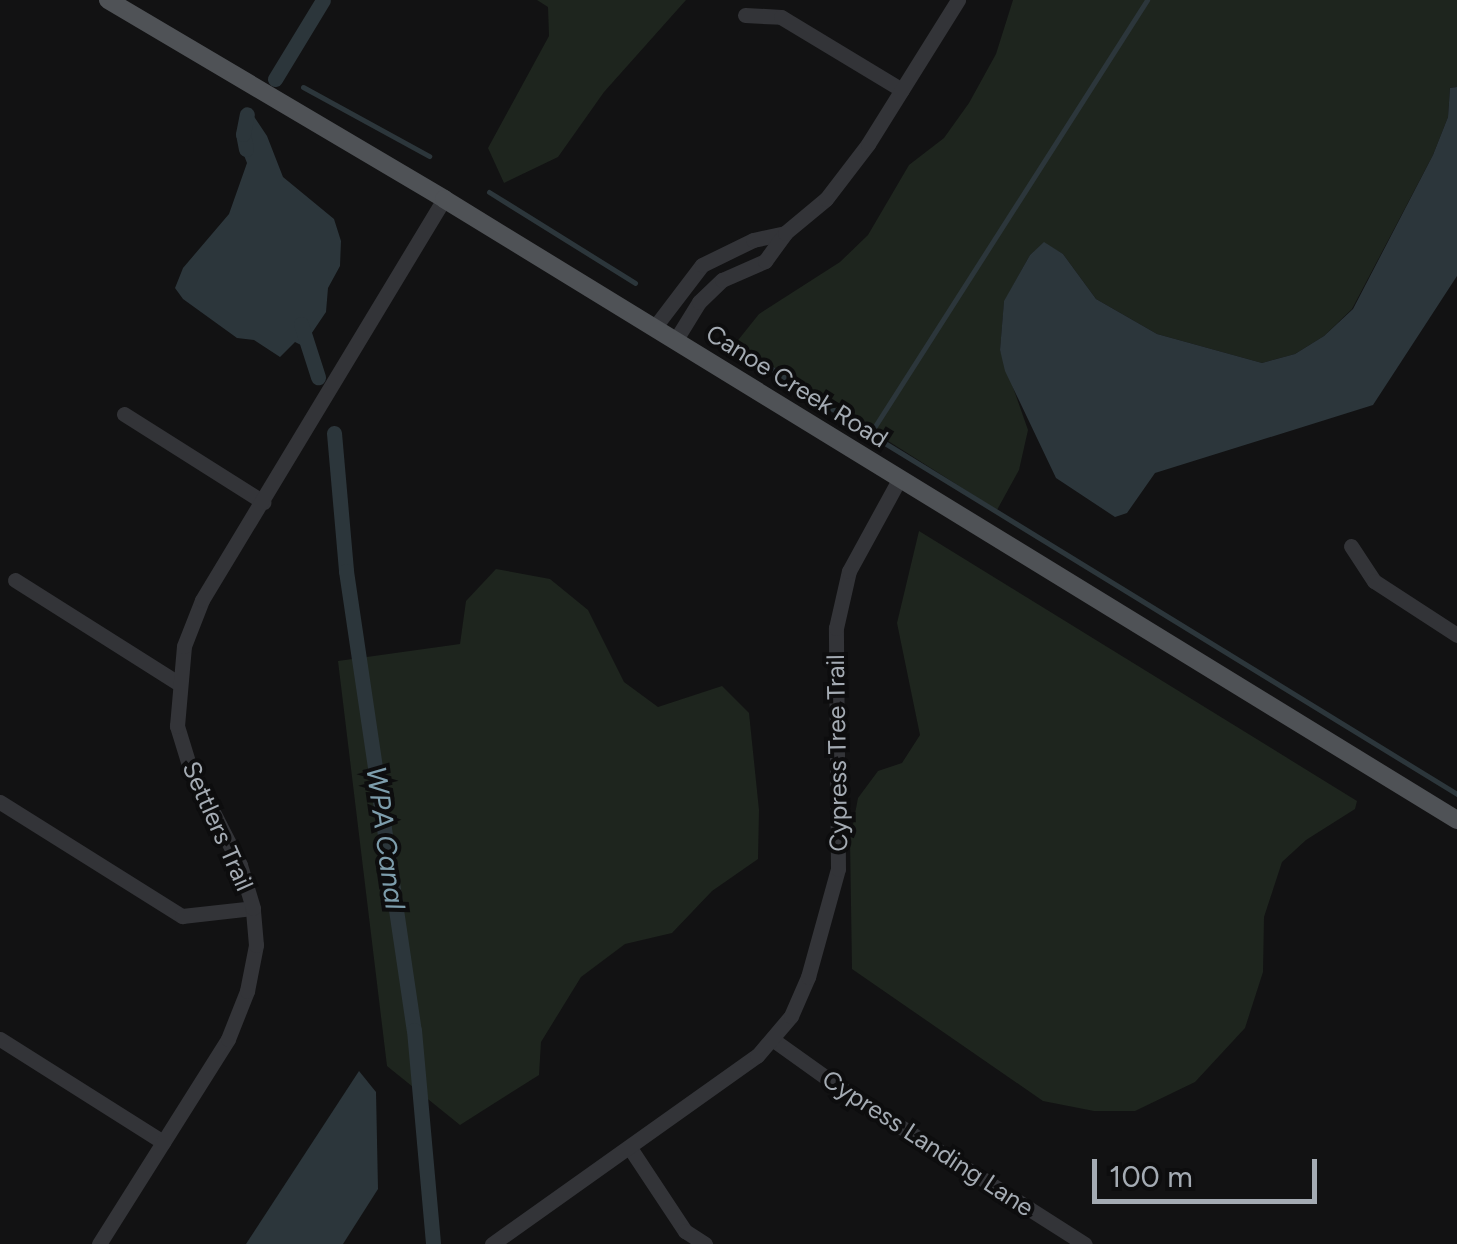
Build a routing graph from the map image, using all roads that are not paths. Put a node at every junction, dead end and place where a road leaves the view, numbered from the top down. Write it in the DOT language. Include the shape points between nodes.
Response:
graph roads {
  1 [pos="108,0"];
  2 [pos="958,0"];
  3 [pos="745,14"];
  4 [pos="902,90"];
  5 [pos="444,199"];
  6 [pos="785,234"];
  7 [pos="654,328"];
  8 [pos="676,341"];
  9 [pos="124,414"];
  10 [pos="900,478"];
  11 [pos="263,502"];
  12 [pos="1350,546"];
  13 [pos="15,580"];
  14 [pos="1457,634"];
  15 [pos="178,683"];
  16 [pos="0,802"];
  17 [pos="1457,820"];
  18 [pos="253,908"];
  19 [pos="0,1039"];
  20 [pos="772,1039"];
  21 [pos="163,1142"];
  22 [pos="630,1148"];
  23 [pos="99,1244"];
  24 [pos="492,1244"];
  25 [pos="705,1244"];
  26 [pos="1085,1244"];
  1 -- 5 [label="main road, Canoe Creek Road"];
  2 -- 4 [label="street"];
  3 -- 4 [label="street" via="781,16"];
  4 -- 6 [label="street" via="826,199"];
  5 -- 7 [label="main road, Canoe Creek Road"];
  5 -- 11 [label="street, Settlers Trail"];
  6 -- 7 [label="street" via="753,240 702,265"];
  6 -- 8 [label="street" via="765,260 722,280"];
  7 -- 8 [label="main road, Canoe Creek Road"];
  8 -- 10 [label="main road, Canoe Creek Road"];
  9 -- 11 [label="street"];
  10 -- 17 [label="main road, Canoe Creek Road"];
  10 -- 20 [label="street, Cypress Tree Trail" via="849,571 836,628 838,869 808,977 792,1016"];
  11 -- 15 [label="street, Settlers Trail" via="202,600"];
  12 -- 14 [label="street" via="1374,581"];
  13 -- 15 [label="street"];
  15 -- 18 [label="street, Settlers Trail" via="177,726 189,765 240,866"];
  16 -- 18 [label="street" via="182,916"];
  18 -- 21 [label="street, Settlers Trail" via="256,944 247,991 228,1039"];
  19 -- 21 [label="street"];
  20 -- 22 [label="street, Cypress Tree Trail"];
  20 -- 26 [label="street, Cypress Landing Lane"];
  21 -- 23 [label="street, Settlers Trail"];
  22 -- 24 [label="street, Cypress Tree Trail"];
  22 -- 25 [label="street" via="685,1231"];
}
